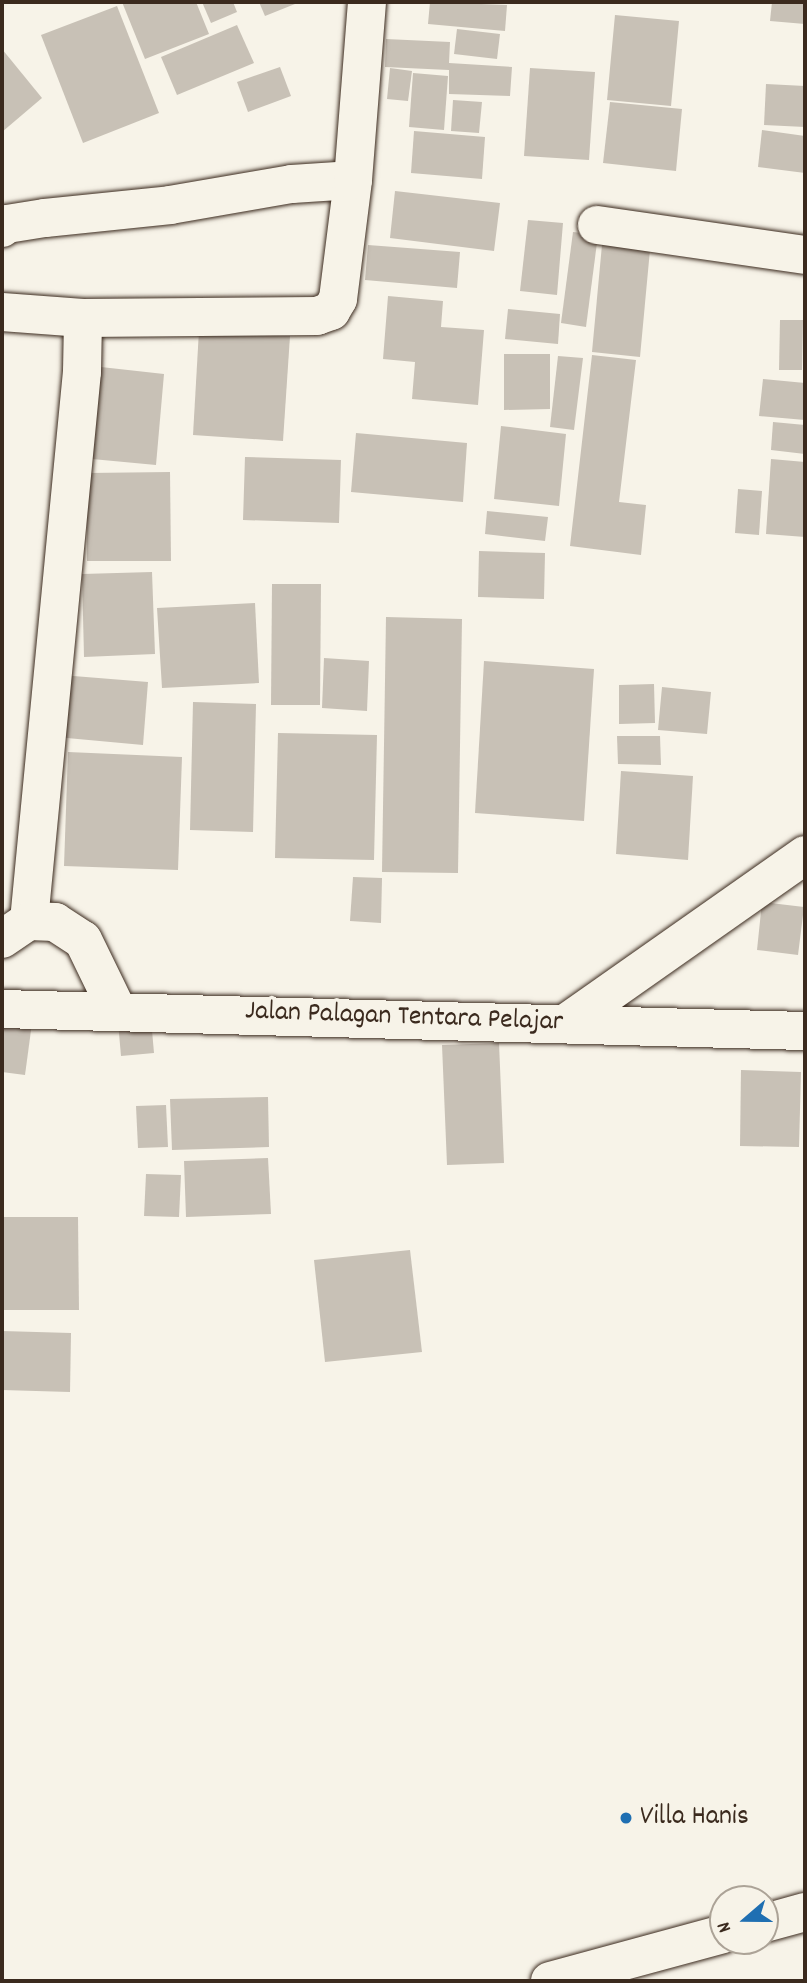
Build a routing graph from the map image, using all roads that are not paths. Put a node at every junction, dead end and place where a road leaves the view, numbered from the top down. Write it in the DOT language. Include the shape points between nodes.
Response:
graph roads {
  1 [pos="367,2"];
  2 [pos="353,180"];
  3 [pos="597,225"];
  4 [pos="2,228"];
  5 [pos="805,255"];
  6 [pos="2,312"];
  7 [pos="83,317"];
  8 [pos="805,855"];
  9 [pos="15,930"];
  10 [pos="2,1009"];
  11 [pos="117,1010"];
  12 [pos="566,1023"];
  13 [pos="805,1031"];
  14 [pos="805,1912"];
  15 [pos="779,1919"];
  16 [pos="709,1938"];
  17 [pos="592,1975"];
  18 [pos="550,1981"];
  1 -- 2 [label="street"];
  2 -- 4 [label="street" via="292,184"];
  2 -- 7 [label="street" via="338,299 331,311 317,316"];
  3 -- 5 [label="street"];
  6 -- 7 [label="street"];
  7 -- 9 [label="street" via="81,386"];
  8 -- 12 [label="street"];
  9 -- 11 [label="street" via="55,922 83,940"];
  10 -- 11 [label="street, Jalan Palagan Tentara Pelajar"];
  11 -- 12 [label="street, Jalan Palagan Tentara Pelajar"];
  12 -- 13 [label="street, Jalan Palagan Tentara Pelajar"];
  14 -- 15 [label="street"];
  16 -- 17 [label="street"];
  17 -- 18 [label="street"];
}
